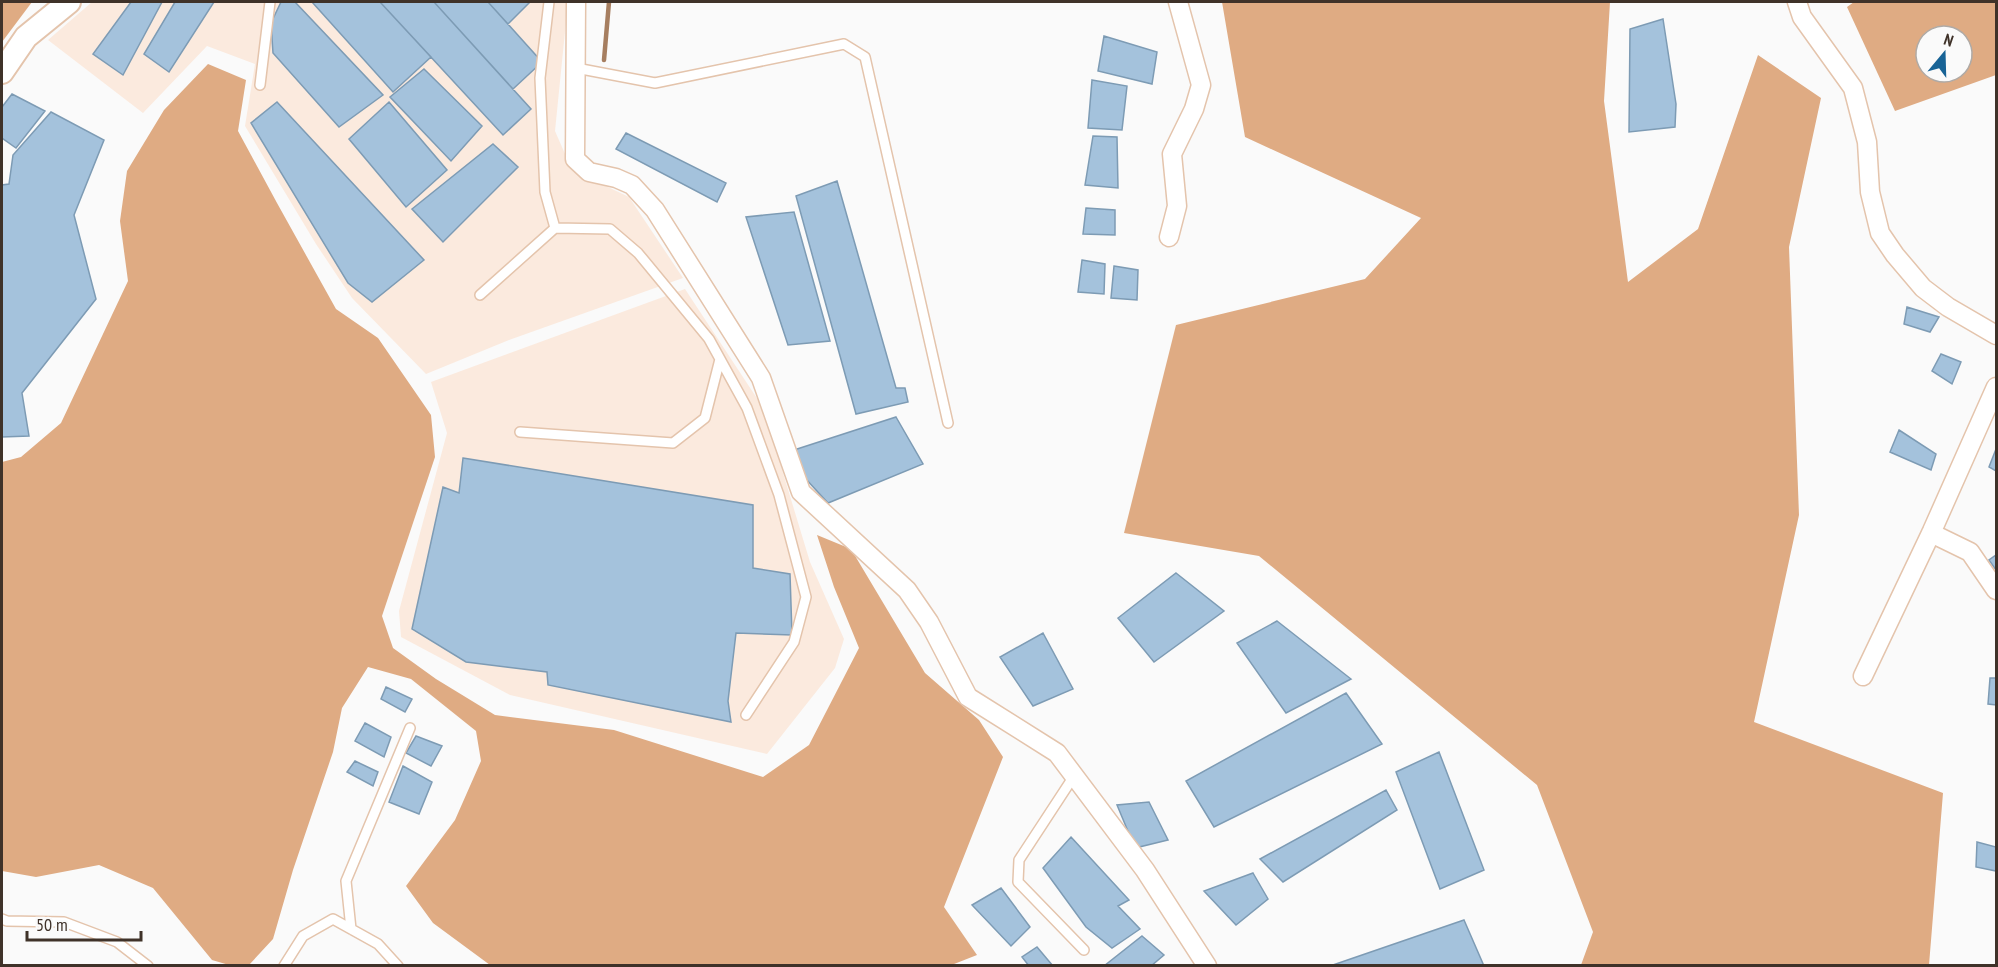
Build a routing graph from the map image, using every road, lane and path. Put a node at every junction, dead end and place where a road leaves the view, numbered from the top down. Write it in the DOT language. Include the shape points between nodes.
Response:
graph roads {
  1 [pos="69,2"];
  2 [pos="270,2"];
  3 [pos="549,2"];
  4 [pos="576,2"];
  5 [pos="1178,2"];
  6 [pos="1797,2"];
  7 [pos="576,68"];
  8 [pos="2,72"];
  9 [pos="260,85"];
  10 [pos="555,228"];
  11 [pos="1169,237"];
  12 [pos="480,295"];
  13 [pos="1996,335"];
  14 [pos="720,359"];
  15 [pos="1996,387"];
  16 [pos="948,423"];
  17 [pos="520,432"];
  18 [pos="1931,533"];
  19 [pos="1996,590"];
  20 [pos="1863,676"];
  21 [pos="746,716"];
  22 [pos="410,728"];
  23 [pos="1074,776"];
  24 [pos="2,919"];
  25 [pos="351,929"];
  26 [pos="1084,950"];
  27 [pos="148,966"];
  28 [pos="284,966"];
  29 [pos="398,966"];
  30 [pos="1207,966"];
  1 -- 8 [label="street" via="26,37"];
  2 -- 9 [label="lane"];
  3 -- 10 [label="lane" via="540,78 545,192"];
  4 -- 7 [label="street"];
  5 -- 11 [label="street" via="1201,85 1173,154 1177,206"];
  6 -- 13 [label="street" via="1802,17 1853,88 1867,142 1870,192 1880,233 1923,288"];
  7 -- 16 [label="lane" via="655,83 843,44 865,57"];
  7 -- 23 [label="street" via="575,159 589,171 632,185 655,210 761,378 801,492 907,590 929,622 968,697 1058,753"];
  10 -- 12 [label="lane"];
  10 -- 14 [label="lane" via="610,230 638,252 709,339"];
  14 -- 17 [label="lane" via="705,418 673,443"];
  14 -- 21 [label="lane" via="747,408 775,484 806,597 794,642"];
  15 -- 18 [label="street"];
  18 -- 19 [label="street" via="1970,552"];
  18 -- 20 [label="street"];
  22 -- 25 [label="lane" via="346,881"];
  23 -- 26 [label="lane" via="1019,860 1018,882"];
  23 -- 30 [label="street" via="1144,870"];
  24 -- 27 [label="lane" via="64,922 117,942"];
  25 -- 28 [label="lane" via="333,919 303,936"];
  25 -- 29 [label="lane" via="378,944"];
}
